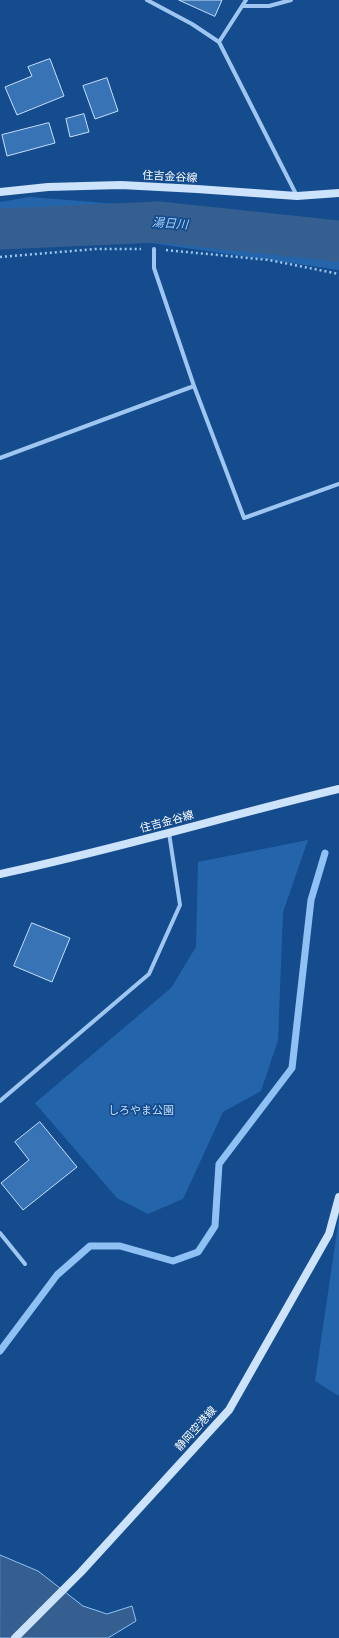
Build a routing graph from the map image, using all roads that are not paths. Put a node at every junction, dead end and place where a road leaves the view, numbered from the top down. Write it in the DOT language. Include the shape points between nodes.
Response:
graph roads {
  1 [pos="147,0"];
  2 [pos="246,0"];
  3 [pos="291,0"];
  4 [pos="242,6"];
  5 [pos="219,42"];
  6 [pos="0,192"];
  7 [pos="339,193"];
  8 [pos="297,196"];
  9 [pos="154,249"];
  10 [pos="194,386"];
  11 [pos="0,458"];
  12 [pos="339,484"];
  13 [pos="339,789"];
  14 [pos="169,833"];
  15 [pos="0,874"];
  16 [pos="0,1101"];
  17 [pos="339,1197"];
  18 [pos="0,1233"];
  19 [pos="24,1264"];
  20 [pos="15,1638"];
  1 -- 5 [label="street"];
  2 -- 4 [label="street"];
  3 -- 4 [label="street" via="269,6"];
  4 -- 5 [label="street"];
  5 -- 8 [label="street"];
  6 -- 8 [label="main road, 住吉金谷線" via="48,187 121,185"];
  7 -- 8 [label="main road, 住吉金谷線"];
  9 -- 10 [label="street" via="154,268"];
  10 -- 11 [label="street"];
  10 -- 12 [label="street" via="244,518"];
  13 -- 14 [label="main road, 住吉金谷線"];
  14 -- 15 [label="main road, 住吉金谷線"];
  14 -- 16 [label="street" via="180,905 149,974"];
  17 -- 20 [label="main road, 静岡空港線" via="329,1234 229,1410 81,1572"];
  18 -- 19 [label="street"];
}
